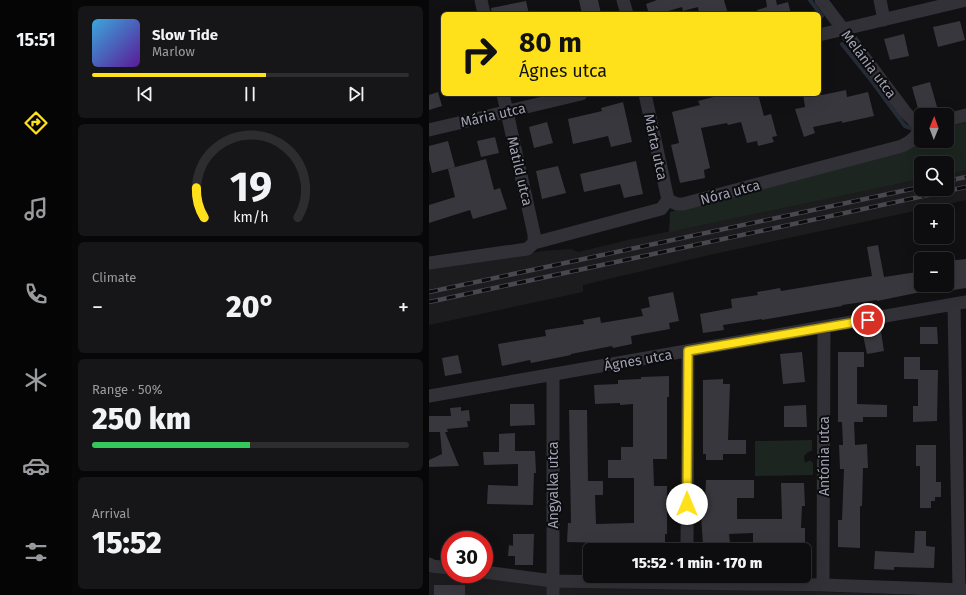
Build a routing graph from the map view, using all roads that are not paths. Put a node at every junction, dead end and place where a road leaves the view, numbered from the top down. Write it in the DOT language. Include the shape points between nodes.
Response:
graph roads {
  1 [pos="481,0"];
  2 [pos="623,0"];
  3 [pos="821,0"];
  4 [pos="880,0"];
  5 [pos="966,0"];
  6 [pos="484,12"];
  7 [pos="626,12"];
  8 [pos="884,20"];
  9 [pos="843,29"];
  10 [pos="821,34"];
  11 [pos="503,96"];
  12 [pos="573,96"];
  13 [pos="645,96"];
  14 [pos="507,112"];
  15 [pos="966,115"];
  16 [pos="954,118"];
  17 [pos="914,121"];
  18 [pos="429,130"];
  19 [pos="914,136"];
  20 [pos="668,200"];
  21 [pos="532,245"];
  22 [pos="429,262"];
  23 [pos="960,303"];
  24 [pos="824,327"];
  25 [pos="688,351"];
  26 [pos="553,375"];
  27 [pos="429,396"];
  28 [pos="687,543"];
  29 [pos="429,564"];
  30 [pos="441,567"];
  31 [pos="493,573"];
  32 [pos="553,581"];
  33 [pos="583,581"];
  34 [pos="755,583"];
  35 [pos="823,586"];
  36 [pos="962,590"];
  37 [pos="553,595"];
  1 -- 6 [label="street"];
  2 -- 7 [label="street"];
  3 -- 9 [label="street, Melánia utca"];
  4 -- 8 [label="street"];
  5 -- 8 [label="street"];
  8 -- 9 [label="street"];
  9 -- 10 [label="street"];
  9 -- 17 [label="street, Melánia utca"];
  11 -- 14 [label="street, Matild utca"];
  12 -- 14 [label="street, Mária utca"];
  13 -- 20 [label="street, Márta utca"];
  14 -- 18 [label="street, Mária utca"];
  14 -- 21 [label="street, Matild utca" via="535,234"];
  15 -- 16 [label="street"];
  19 -- 20 [label="street, Nóra utca" via="902,146 683,204"];
  20 -- 21 [label="street" via="661,209"];
  21 -- 22 [label="street" via="527,249"];
  23 -- 24 [label="street, Ágnes utca"];
  23 -- 36 [label="street"];
  24 -- 25 [label="street, Ágnes utca"];
  24 -- 35 [label="street, Antónia utca"];
  25 -- 26 [label="street, Ágnes utca"];
  25 -- 28 [label="street"];
  26 -- 27 [label="street, Ágnes utca"];
  26 -- 32 [label="street, Angyalka utca"];
  29 -- 30 [label="street"];
  31 -- 32 [label="street"];
  32 -- 33 [label="street"];
  32 -- 37 [label="street, Angyalka utca"];
  34 -- 35 [label="street"];
  35 -- 36 [label="street"];
}
